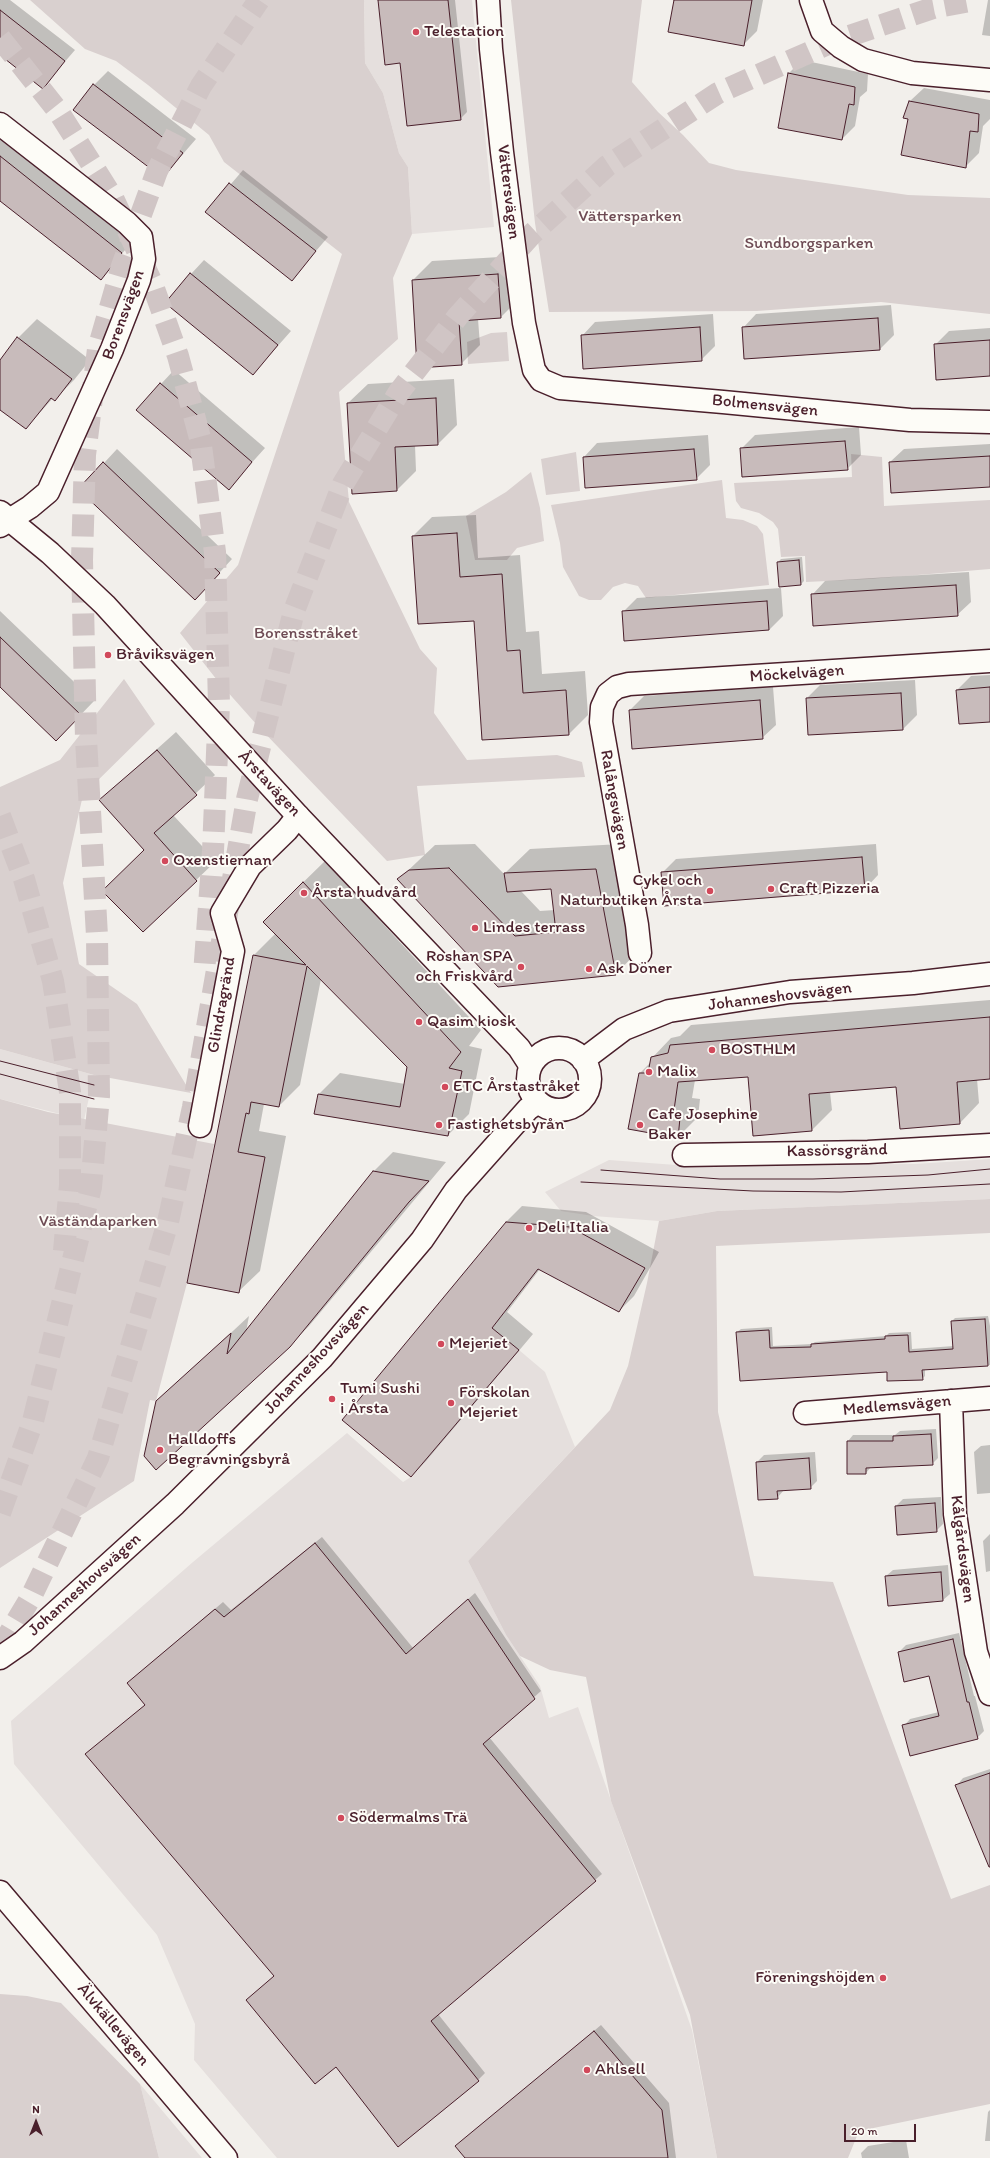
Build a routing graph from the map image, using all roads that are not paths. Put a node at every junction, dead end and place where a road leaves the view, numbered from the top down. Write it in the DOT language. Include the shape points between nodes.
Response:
graph roads {
  1 [pos="488,0"];
  2 [pos="811,0"];
  3 [pos="990,80"];
  4 [pos="0,124"];
  5 [pos="541,380"];
  6 [pos="990,422"];
  7 [pos="3,519"];
  8 [pos="990,661"];
  9 [pos="608,694"];
  10 [pos="298,816"];
  11 [pos="640,953"];
  12 [pos="990,974"];
  13 [pos="583,1060"];
  14 [pos="530,1065"];
  15 [pos="538,1102"];
  16 [pos="200,1126"];
  17 [pos="990,1145"];
  18 [pos="684,1155"];
  19 [pos="990,1398"];
  20 [pos="952,1401"];
  21 [pos="805,1414"];
  22 [pos="0,1658"];
  23 [pos="990,1694"];
  24 [pos="0,1892"];
  25 [pos="226,2158"];
  1 -- 5 [label="street, Vättersvägen" via="502,152 524,323 534,370"];
  2 -- 3 [label="street" via="822,31 862,60 912,73"];
  4 -- 7 [label="street, Borensvägen" via="127,222 141,237 144,259 139,280 112,349 48,492 30,507"];
  5 -- 6 [label="street, Bolmensvägen" via="560,388 910,420"];
  7 -- 10 [label="street, Årstavägen" via="50,553 105,605"];
  8 -- 9 [label="street, Möckelvägen" via="629,684 617,687"];
  9 -- 11 [label="street, Ralångsvägen" via="602,707 601,722"];
  10 -- 14 [label="street, Årstavägen" via="519,1048"];
  10 -- 16 [label="street, Glindragränd" via="250,866 222,913 233,951"];
  12 -- 13 [label="street, Johanneshovsvägen" via="913,983 790,992 669,1011 624,1029"];
  13 -- 14 [label="street" via="573,1051 557,1048 541,1053"];
  13 -- 15 [label="street" via="590,1074 590,1085 580,1103 560,1111 549,1109"];
  14 -- 15 [label="street" via="528,1082 530,1091"];
  15 -- 22 [label="street, Johanneshovsvägen" via="528,1109 456,1190 422,1240 322,1358 176,1504 23,1642"];
  17 -- 18 [label="street, Kassörsgränd" via="868,1152"];
  19 -- 20 [label="street, Medlemsvägen"];
  20 -- 21 [label="street, Medlemsvägen"];
  20 -- 23 [label="street, Kålgårdsvägen" via="955,1514 976,1652"];
  24 -- 25 [label="street, Älvkällevägen"];
}
